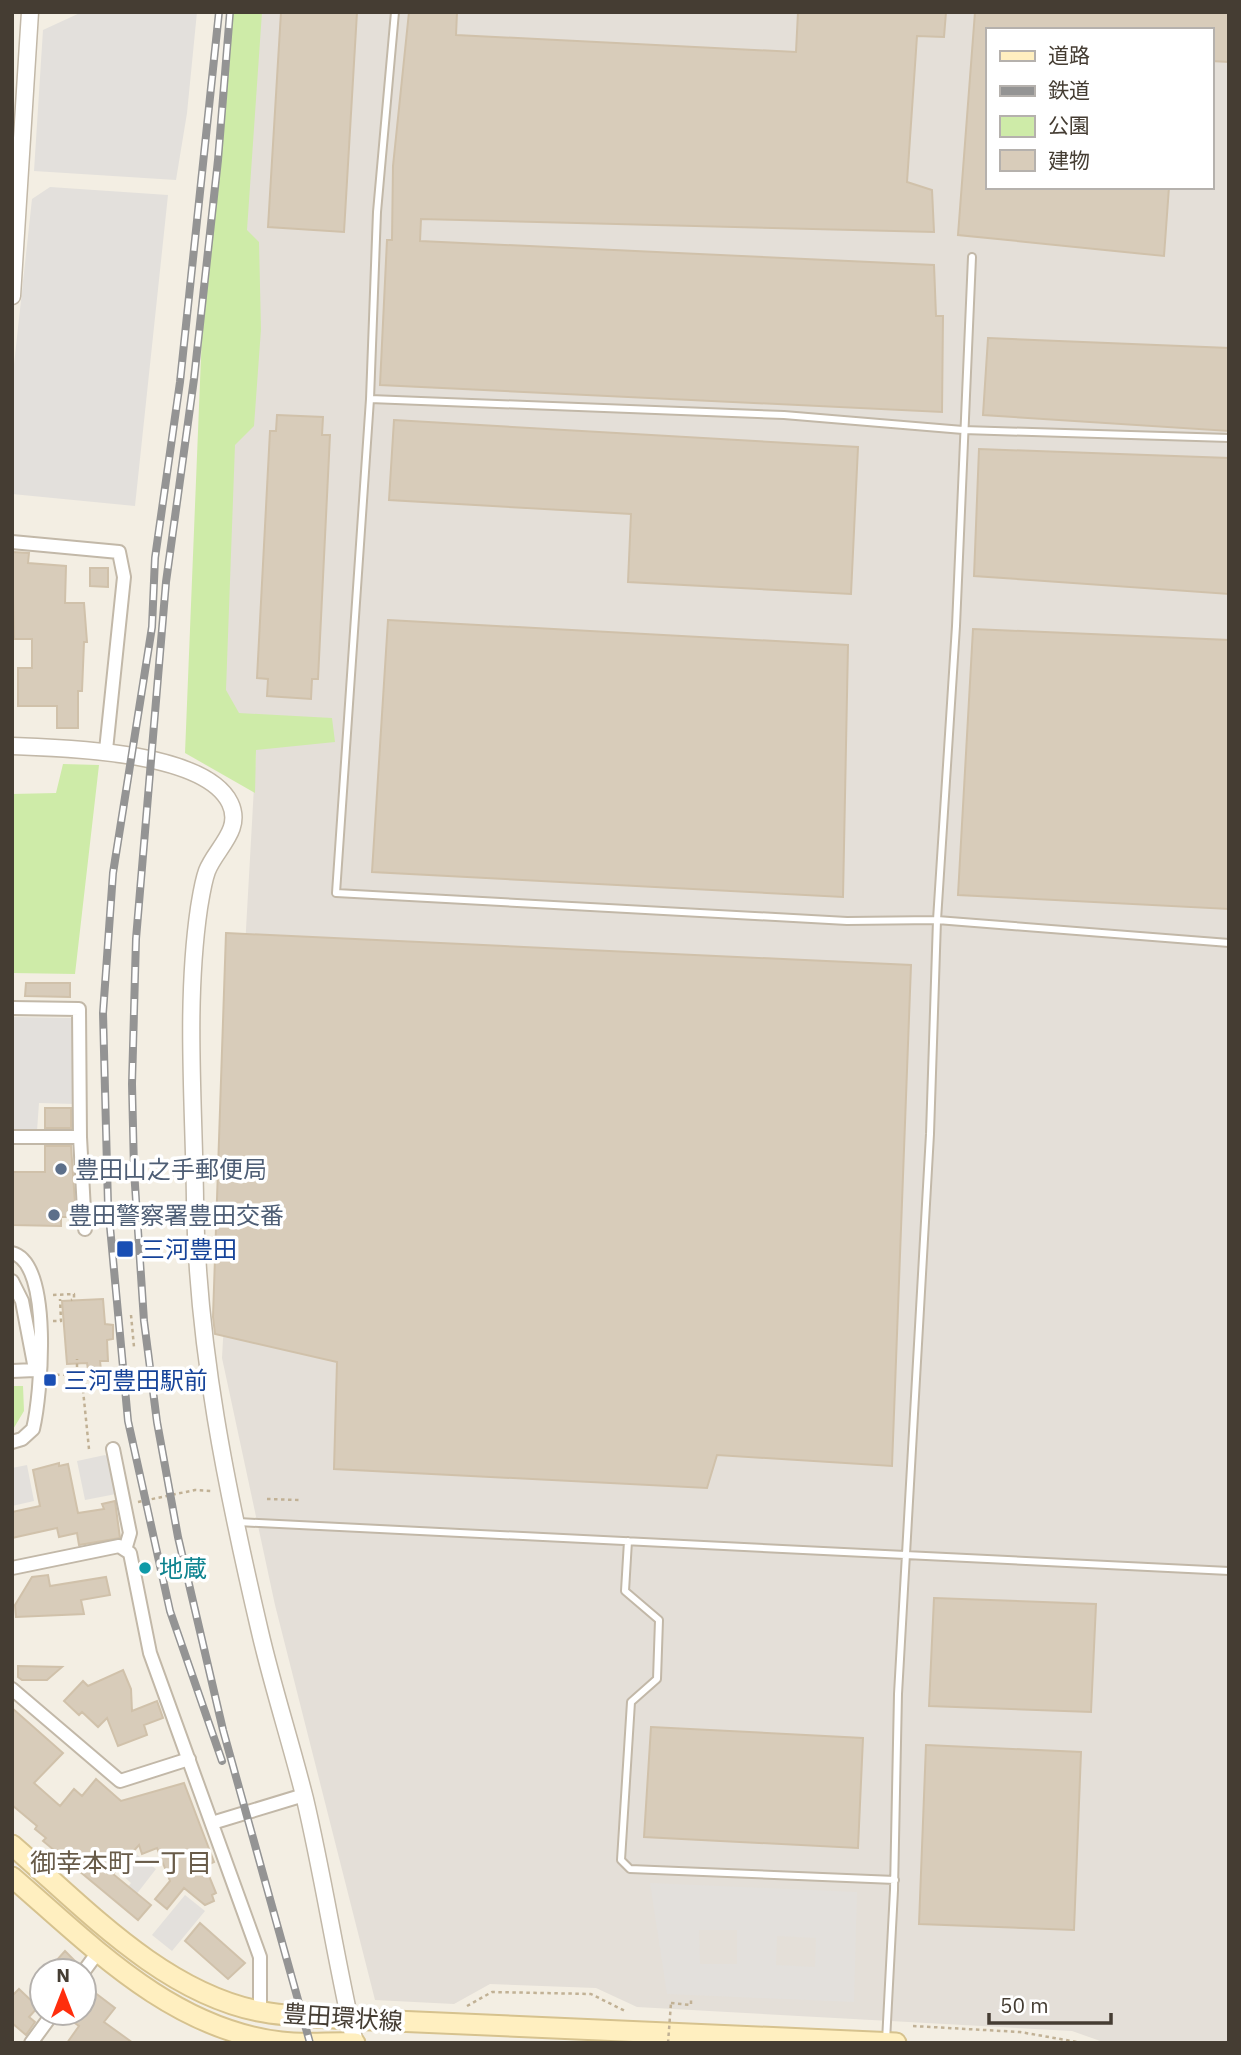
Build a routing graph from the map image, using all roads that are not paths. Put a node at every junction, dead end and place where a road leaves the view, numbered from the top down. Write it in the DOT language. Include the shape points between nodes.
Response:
graph roads {
  1 [pos="30,12"];
  2 [pos="395,12"];
  3 [pos="19,75"];
  4 [pos="972,257"];
  5 [pos="12,296"];
  6 [pos="370,399"];
  7 [pos="963,430"];
  8 [pos="1229,439"];
  9 [pos="12,542"];
  10 [pos="12,746"];
  11 [pos="106,750"];
  12 [pos="937,919"];
  13 [pos="1229,943"];
  14 [pos="12,1008"];
  15 [pos="12,1137"];
  16 [pos="80,1137"];
  17 [pos="85,1229"];
  18 [pos="12,1253"];
  19 [pos="12,1281"];
  20 [pos="35,1370"];
  21 [pos="12,1371"];
  22 [pos="37,1394"];
  23 [pos="12,1442"];
  24 [pos="113,1449"];
  25 [pos="236,1522"];
  26 [pos="628,1541"];
  27 [pos="125,1550"];
  28 [pos="907,1553"];
  29 [pos="12,1568"];
  30 [pos="1229,1571"];
  31 [pos="12,1689"];
  32 [pos="189,1759"];
  33 [pos="304,1795"];
  34 [pos="212,1823"];
  35 [pos="12,1845"];
  36 [pos="12,1877"];
  37 [pos="895,1880"];
  38 [pos="99,1952"];
  39 [pos="95,1957"];
  40 [pos="260,2012"];
  41 [pos="349,2019"];
  42 [pos="43,2027"];
  43 [pos="886,2042"];
  44 [pos="31,2043"];
  45 [pos="281,2043"];
  46 [pos="355,2043"];
  47 [pos="896,2043"];
  1 -- 3 [label="street"];
  2 -- 6 [label="lane" via="377,212"];
  3 -- 5 [label="street"];
  4 -- 7 [label="lane"];
  6 -- 7 [label="lane" via="784,415"];
  6 -- 12 [label="lane" via="337,893 847,921"];
  7 -- 8 [label="lane"];
  7 -- 12 [label="lane"];
  9 -- 11 [label="street" via="119,552 124,576"];
  10 -- 11 [label="street"];
  11 -- 25 [label="street" via="209,780 233,809 233,826 206,873 199,908 192,987 192,1097 201,1324"];
  12 -- 13 [label="lane"];
  12 -- 28 [label="lane"];
  14 -- 16 [label="street" via="79,1009"];
  15 -- 16 [label="street"];
  16 -- 17 [label="street"];
  18 -- 22 [label="street" via="26,1259 34,1277 41,1348"];
  19 -- 20 [label="street" via="24,1312"];
  20 -- 21 [label="street"];
  20 -- 22 [label="street"];
  22 -- 23 [label="street" via="33,1429"];
  24 -- 27 [label="street" via="130,1533"];
  25 -- 26 [label="lane"];
  25 -- 33 [label="street"];
  26 -- 28 [label="lane"];
  26 -- 37 [label="lane" via="625,1591 659,1620 657,1679 631,1702 621,1860 630,1869"];
  27 -- 29 [label="street" via="119,1546"];
  27 -- 32 [label="street" via="130,1553 150,1653"];
  28 -- 30 [label="lane"];
  28 -- 37 [label="lane" via="898,1694"];
  31 -- 32 [label="street" via="120,1781"];
  32 -- 34 [label="street"];
  33 -- 34 [label="street"];
  33 -- 41 [label="street"];
  34 -- 40 [label="street" via="260,1957"];
  35 -- 40 [label="main road, 豊田環状線" via="165,1972 204,1994"];
  36 -- 38 [label="main road, 豊田環状線"];
  37 -- 43 [label="lane"];
  38 -- 39 [label="street"];
  38 -- 45 [label="main road, 豊田環状線" via="166,2004 196,2019"];
  40 -- 41 [label="main road, 豊田環状線"];
  41 -- 43 [label="main road, 豊田環状線"];
  41 -- 46 [label="street"];
  42 -- 44 [label="street"];
  43 -- 47 [label="main road, 豊田環状線"];
  45 -- 46 [label="main road, 豊田環状線"];
}
